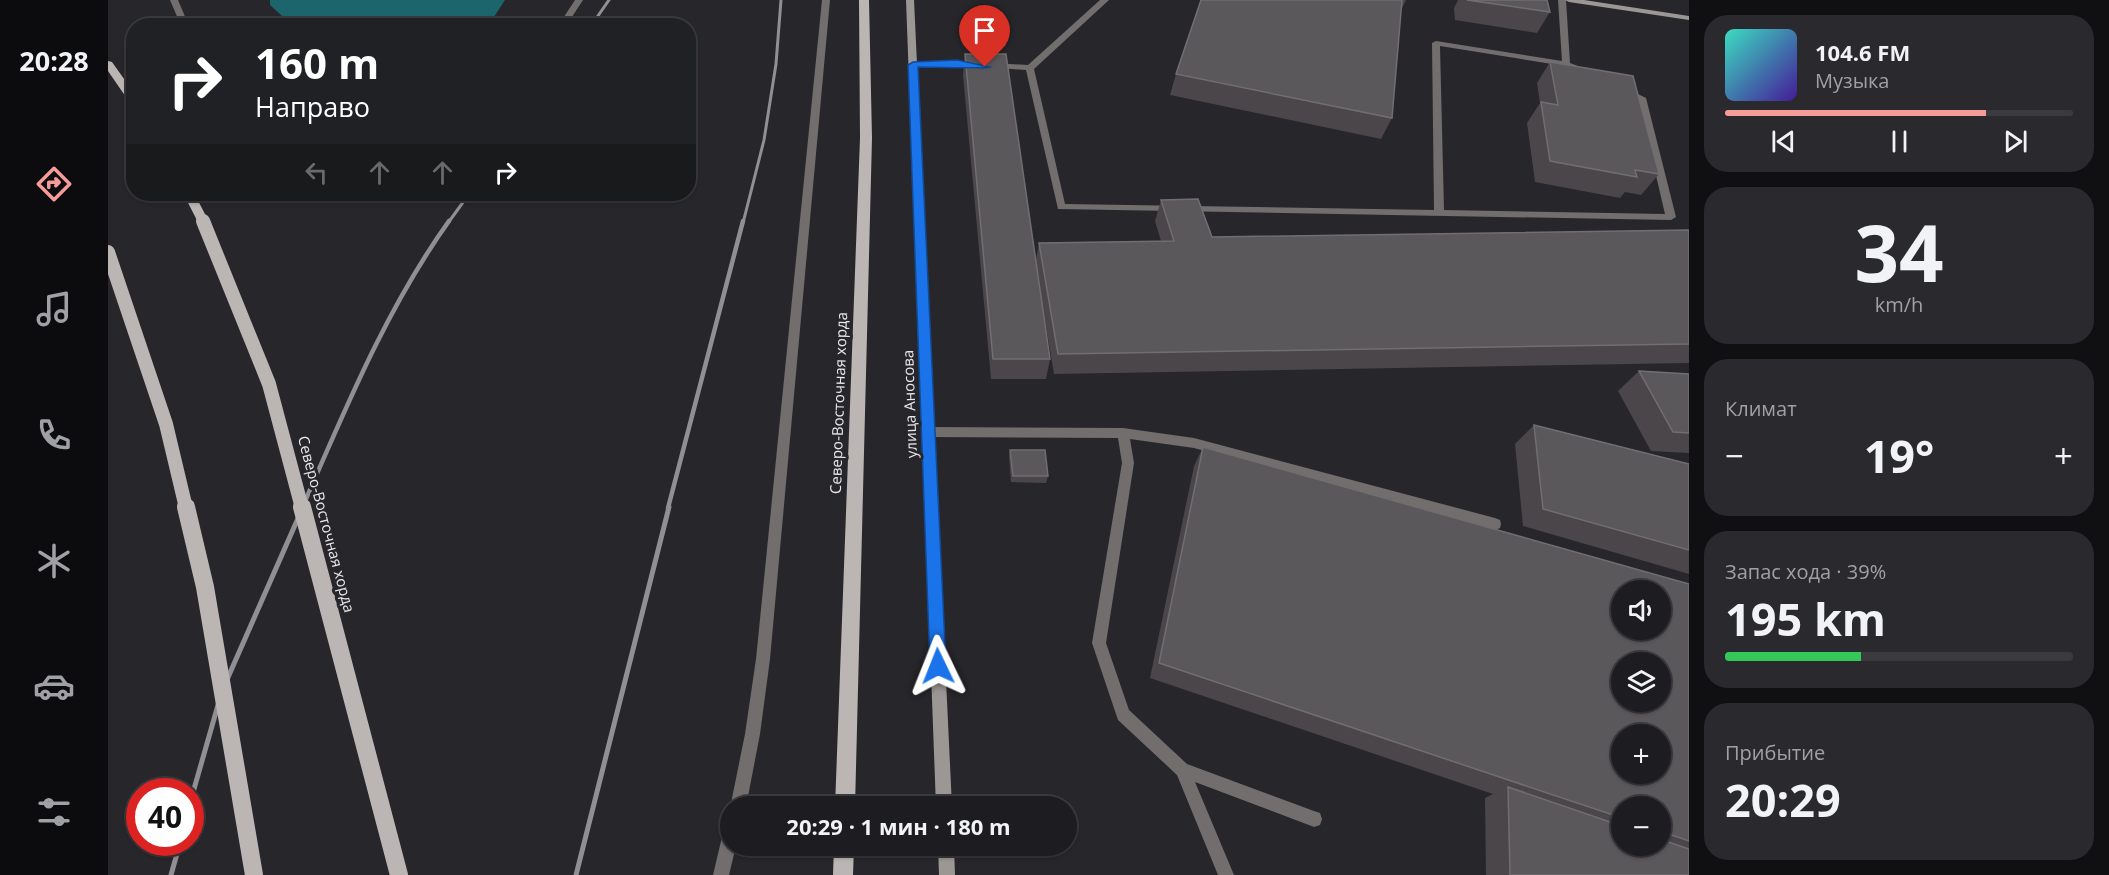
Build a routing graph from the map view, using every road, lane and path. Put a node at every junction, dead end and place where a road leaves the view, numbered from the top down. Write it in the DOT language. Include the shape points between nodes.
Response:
graph roads {
  1 [pos="174,0"];
  2 [pos="579,0"];
  3 [pos="826,0"];
  4 [pos="864,0"];
  5 [pos="910,0"];
  6 [pos="1105,0"];
  7 [pos="1562,0"];
  8 [pos="1569,0"];
  9 [pos="182,18"];
  10 [pos="567,18"];
  11 [pos="1689,18"];
  12 [pos="108,64"];
  13 [pos="1566,64"];
  14 [pos="913,65"];
  15 [pos="1030,68"];
  16 [pos="1599,78"];
  17 [pos="1620,88"];
  18 [pos="126,90"];
  19 [pos="193,201"];
  20 [pos="1439,214"];
  21 [pos="108,252"];
  22 [pos="928,432"];
  23 [pos="1123,433"];
  24 [pos="1495,524"];
  25 [pos="1182,770"];
  26 [pos="740,796"];
  27 [pos="844,796"];
  28 [pos="944,796"];
  29 [pos="1314,819"];
  30 [pos="726,856"];
  31 [pos="844,856"];
  32 [pos="946,856"];
  33 [pos="254,875"];
  34 [pos="399,875"];
  35 [pos="721,875"];
  36 [pos="843,875"];
  37 [pos="947,875"];
  38 [pos="1226,875"];
  1 -- 9 [label="lane"];
  2 -- 10 [label="lane"];
  3 -- 26 [label="lane" via="800,297 757,701"];
  4 -- 27 [label="main road, Северо-Восточная хорда" via="866,138"];
  5 -- 14 [label="street, улица Аносова"];
  6 -- 15 [label="lane"];
  7 -- 13 [label="lane"];
  8 -- 11 [label="street"];
  12 -- 18 [label="main road"];
  13 -- 16 [label="lane"];
  13 -- 20 [label="lane" via="1436,43"];
  14 -- 15 [label="lane" via="957,63"];
  14 -- 22 [label="street, улица Аносова"];
  15 -- 20 [label="lane" via="1061,207"];
  17 -- 20 [label="lane" via="1642,98 1671,217"];
  19 -- 34 [label="main road, Северо-Восточная хорда, bridge" via="269,384"];
  21 -- 33 [label="main road, bridge" via="166,424 202,576"];
  22 -- 23 [label="lane"];
  22 -- 28 [label="street, улица Аносова"];
  23 -- 24 [label="lane" via="1194,443"];
  23 -- 25 [label="lane" via="1128,463 1099,643 1123,715"];
  25 -- 29 [label="lane"];
  25 -- 38 [label="lane"];
  30 -- 35 [label="lane"];
  31 -- 36 [label="main road"];
  32 -- 37 [label="street"];
}
